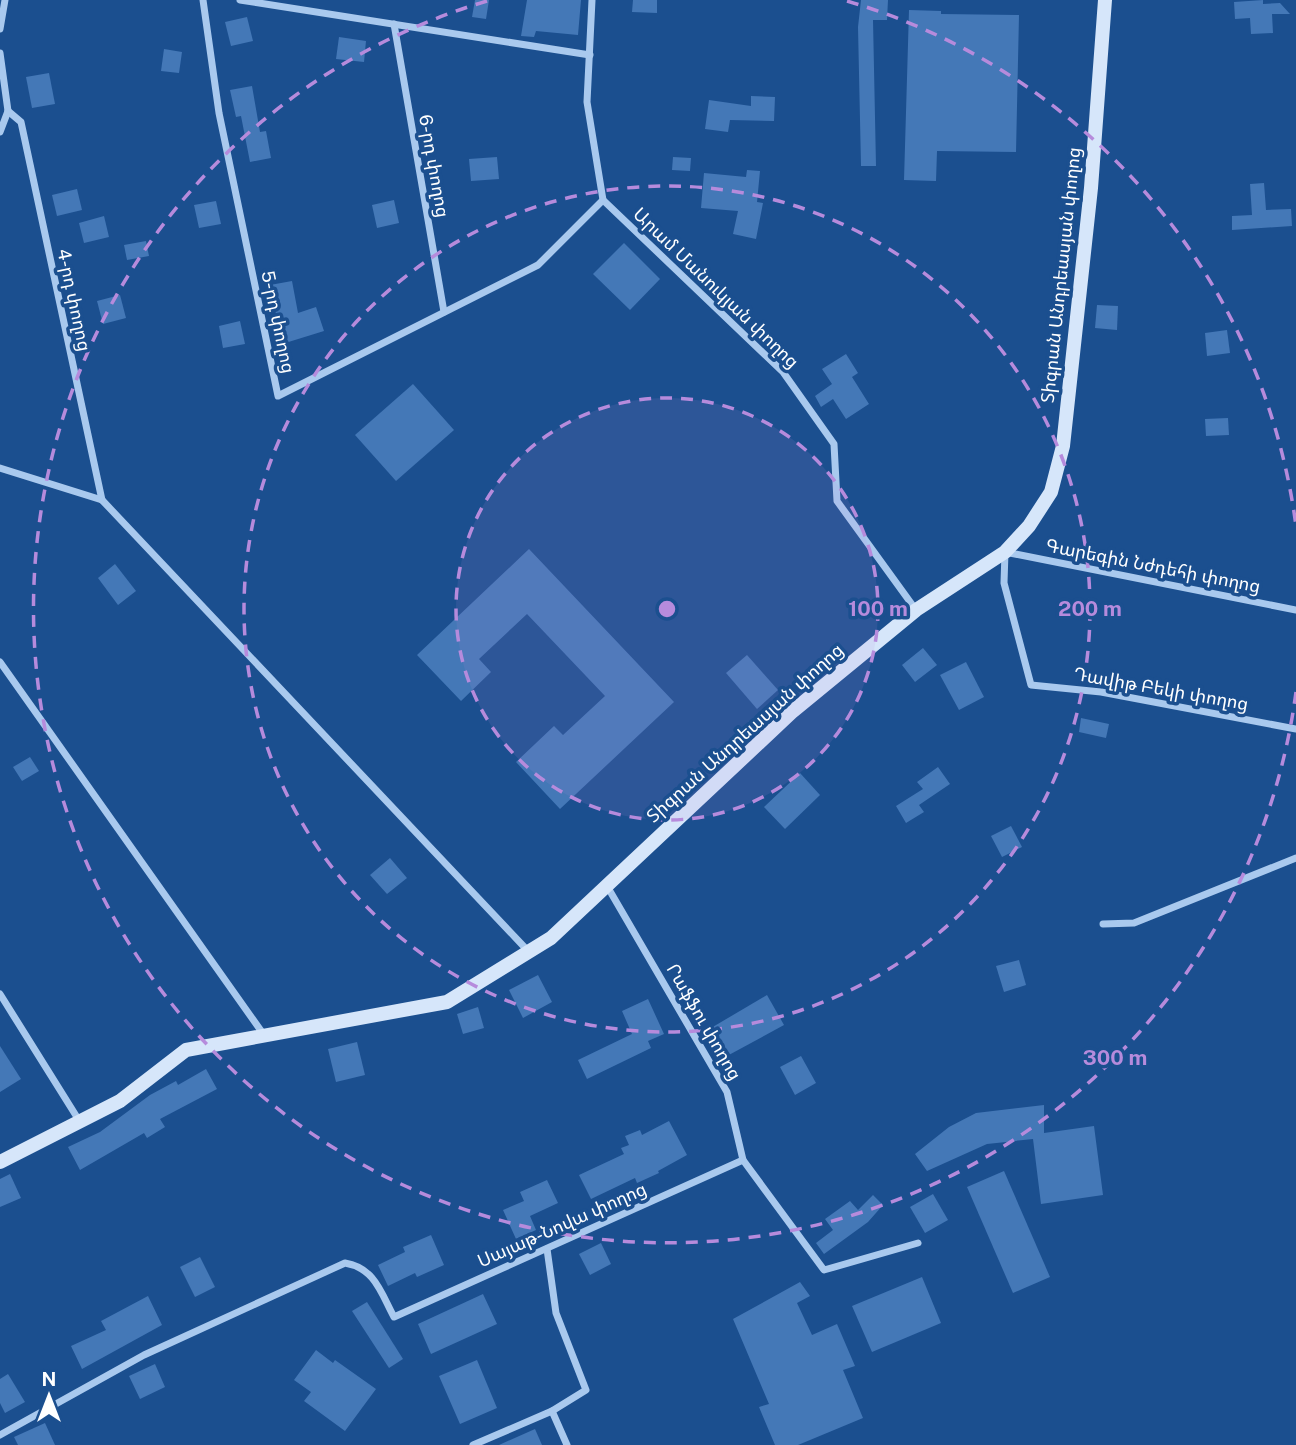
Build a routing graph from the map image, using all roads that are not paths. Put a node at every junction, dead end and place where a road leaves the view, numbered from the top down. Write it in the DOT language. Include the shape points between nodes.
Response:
graph roads {
  1 [pos="5,0"];
  2 [pos="203,0"];
  3 [pos="240,0"];
  4 [pos="592,0"];
  5 [pos="1105,0"];
  6 [pos="394,24"];
  7 [pos="0,29"];
  8 [pos="0,53"];
  9 [pos="590,55"];
  10 [pos="8,111"];
  11 [pos="0,132"];
  12 [pos="603,200"];
  13 [pos="444,312"];
  14 [pos="0,468"];
  15 [pos="102,500"];
  16 [pos="1004,552"];
  17 [pos="916,610"];
  18 [pos="1296,610"];
  19 [pos="0,662"];
  20 [pos="1296,729"];
  21 [pos="1296,858"];
  22 [pos="607,886"];
  23 [pos="1103,924"];
  24 [pos="529,952"];
  25 [pos="0,994"];
  26 [pos="264,1035"];
  27 [pos="80,1123"];
  28 [pos="743,1160"];
  29 [pos="0,1162"];
  30 [pos="918,1243"];
  31 [pos="547,1249"];
  32 [pos="552,1411"];
  33 [pos="0,1434"];
  34 [pos="472,1445"];
  35 [pos="567,1445"];
  1 -- 7 [label="street"];
  2 -- 13 [label="street, 5-րդ փողոց" via="219,113 278,396"];
  3 -- 6 [label="street"];
  4 -- 9 [label="street"];
  5 -- 16 [label="main road, Տիգրան Անդրեասյան փողոց" via="1091,188 1063,446 1051,492 1029,526"];
  6 -- 9 [label="street"];
  6 -- 13 [label="street, 6-րդ փողոց"];
  8 -- 10 [label="street"];
  9 -- 12 [label="street" via="587,102"];
  10 -- 11 [label="street"];
  10 -- 15 [label="street, 4-րդ փողոց" via="21,122"];
  12 -- 13 [label="street, 5-րդ փողոց" via="537,265"];
  12 -- 17 [label="street, Արամ Մանուկյան փողոց" via="783,372 834,444 837,501"];
  14 -- 15 [label="street"];
  15 -- 24 [label="street"];
  16 -- 17 [label="main road, Տիգրան Անդրեասյան փողոց"];
  16 -- 18 [label="street, Գարեգին Նժդեհի փողոց"];
  16 -- 20 [label="street, Դավիթ Բեկի փողոց" via="1004,583 1031,685 1101,692"];
  17 -- 22 [label="main road, Տիգրան Անդրեասյան փողոց" via="793,711"];
  19 -- 26 [label="street"];
  21 -- 23 [label="street" via="1134,923"];
  22 -- 24 [label="main road, Տիգրան Անդրեասյան փողոց" via="551,938"];
  22 -- 28 [label="street, Րաֆֆու փողոց" via="727,1092"];
  24 -- 26 [label="main road, Տիգրան Անդրեասյան փողոց" via="447,1002"];
  25 -- 27 [label="street"];
  26 -- 27 [label="main road, Տիգրան Անդրեասյան փողոց" via="186,1050 120,1101"];
  27 -- 29 [label="main road, Տիգրան Անդրեասյան փողոց"];
  28 -- 30 [label="street, Րաֆֆու փողոց" via="824,1270"];
  28 -- 31 [label="street, Սայաթ-Նովա փողոց"];
  31 -- 32 [label="street" via="556,1313 586,1390"];
  31 -- 33 [label="street, Սայաթ-Նովա փողոց" via="394,1317 372,1274 345,1263 144,1355"];
  32 -- 34 [label="street"];
  32 -- 35 [label="street"];
}
